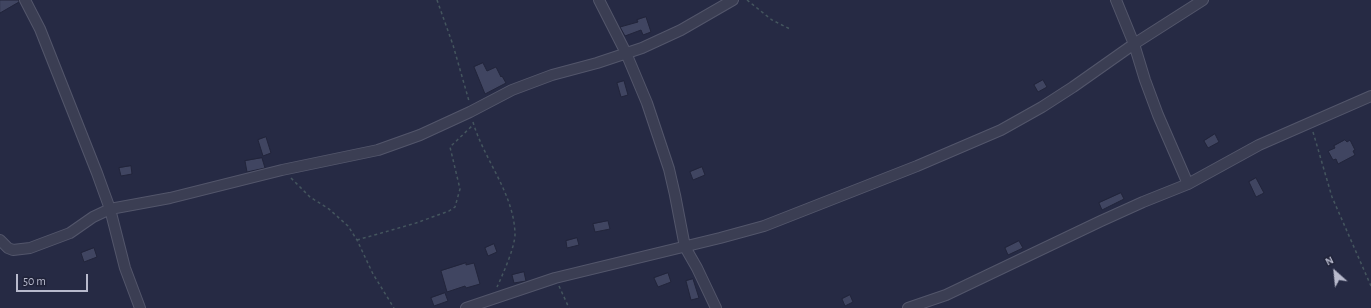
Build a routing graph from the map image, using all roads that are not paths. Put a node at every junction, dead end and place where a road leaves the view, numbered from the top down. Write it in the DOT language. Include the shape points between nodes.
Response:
graph roads {
  1 [pos="25,0"];
  2 [pos="599,0"];
  3 [pos="733,0"];
  4 [pos="1116,0"];
  5 [pos="1202,0"];
  6 [pos="1134,44"];
  7 [pos="626,53"];
  8 [pos="1371,96"];
  9 [pos="1188,184"];
  10 [pos="110,209"];
  11 [pos="0,240"];
  12 [pos="685,247"];
  13 [pos="140,308"];
  14 [pos="466,308"];
  15 [pos="716,308"];
  16 [pos="908,308"];
  1 -- 10 [label="street" via="53,60"];
  2 -- 7 [label="street"];
  3 -- 7 [label="street" via="681,30"];
  4 -- 6 [label="street"];
  5 -- 6 [label="street"];
  6 -- 9 [label="street" via="1158,115"];
  6 -- 12 [label="street" via="1073,87 1001,130 764,226"];
  7 -- 10 [label="street" via="518,88 420,135 378,150 282,170 170,198"];
  7 -- 12 [label="street" via="669,169"];
  8 -- 9 [label="street" via="1259,145"];
  9 -- 16 [label="street" via="1143,202 946,295"];
  10 -- 11 [label="street" via="70,233 30,248 13,250"];
  10 -- 13 [label="street" via="125,268"];
  12 -- 14 [label="street" via="555,278"];
  12 -- 15 [label="street"];
}
